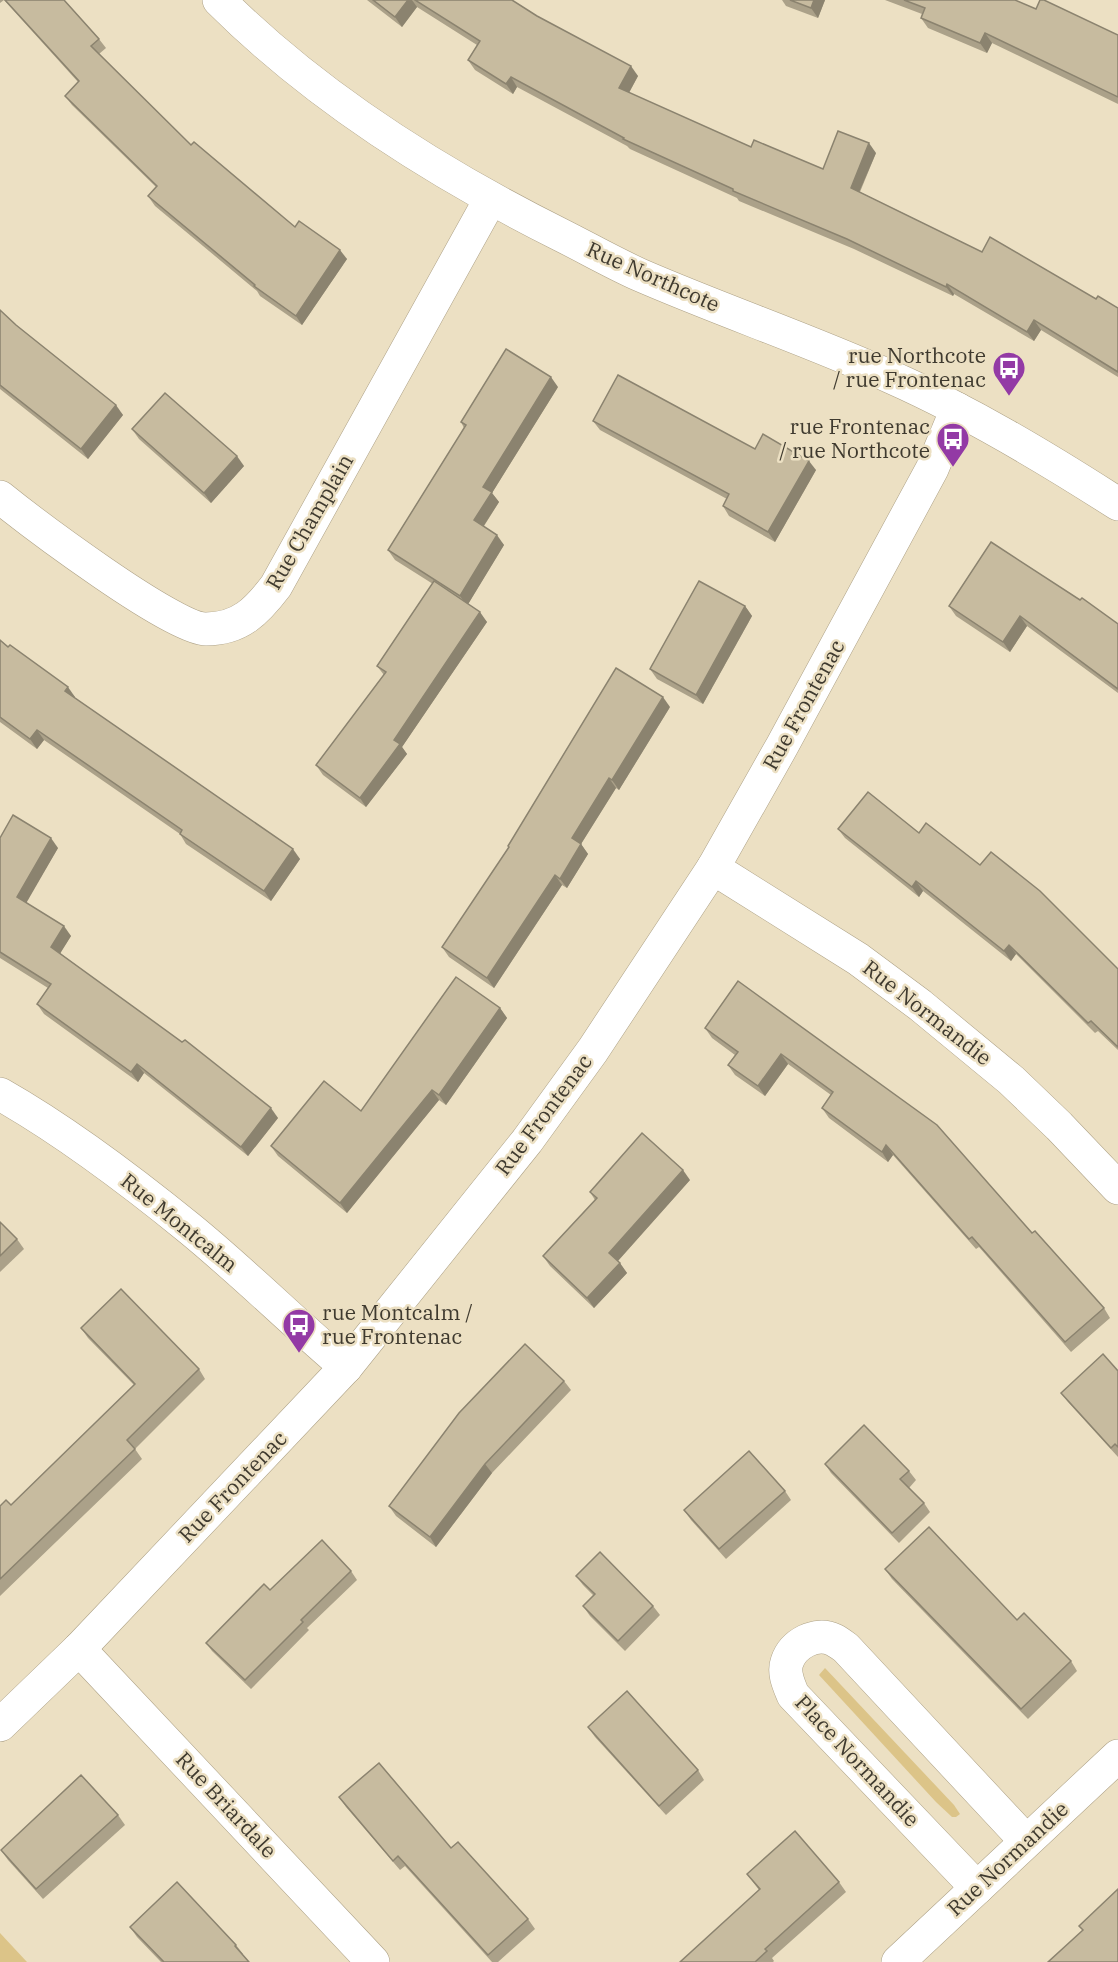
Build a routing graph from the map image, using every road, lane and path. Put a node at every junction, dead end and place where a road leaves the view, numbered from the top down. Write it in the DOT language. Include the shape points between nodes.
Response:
graph roads {
  1 [pos="219,0"];
  2 [pos="490,200"];
  3 [pos="957,409"];
  4 [pos="0,497"];
  5 [pos="1118,504"];
  6 [pos="713,868"];
  7 [pos="0,1094"];
  8 [pos="1118,1188"];
  9 [pos="346,1367"];
  10 [pos="79,1649"];
  11 [pos="0,1725"];
  12 [pos="1118,1756"];
  13 [pos="1026,1841"];
  14 [pos="977,1888"];
  15 [pos="373,1962"];
  16 [pos="898,1962"];
  1 -- 2 [label="street, Rue Northcote" via="287,62 349,110"];
  2 -- 3 [label="street, Rue Northcote" via="638,274 893,377"];
  2 -- 4 [label="street, Rue Champlain" via="276,586 260,607 243,620 204,630 184,623 125,587"];
  3 -- 5 [label="street, Rue Northcote" via="1018,441"];
  3 -- 6 [label="street, Rue Frontenac" via="932,469"];
  6 -- 8 [label="street, Rue Normandie" via="858,959 920,1005 1011,1080"];
  6 -- 9 [label="street, Rue Frontenac" via="593,1050 527,1141"];
  7 -- 9 [label="street, Rue Montcalm" via="121,1175 190,1229"];
  9 -- 10 [label="street, Rue Frontenac"];
  10 -- 11 [label="street, Rue Frontenac"];
  10 -- 15 [label="street, Rue Briardale"];
  12 -- 13 [label="street, Rue Normandie"];
  13 -- 14 [label="street, Rue Normandie"];
  13 -- 14 [label="street, Place Normandie" via="846,1648 832,1638 814,1637 797,1646 786,1663 786,1679 793,1695"];
  14 -- 16 [label="street, Rue Normandie"];
}
